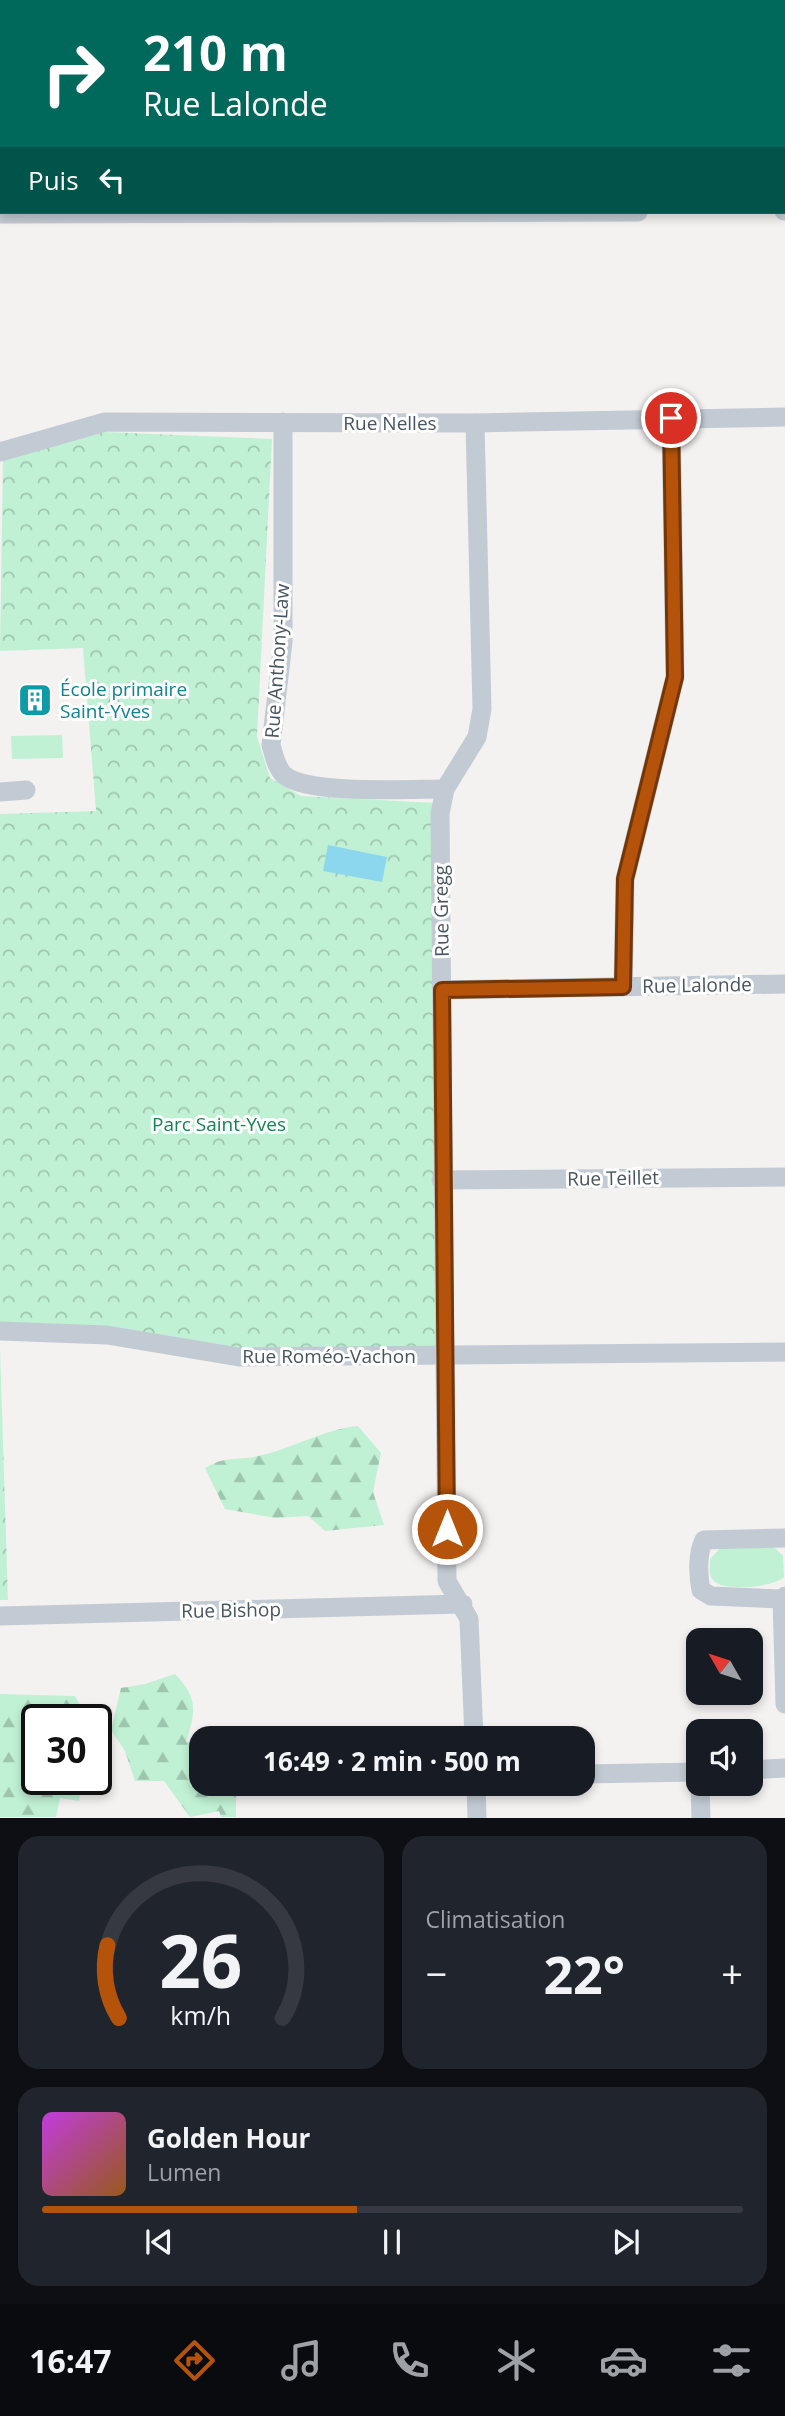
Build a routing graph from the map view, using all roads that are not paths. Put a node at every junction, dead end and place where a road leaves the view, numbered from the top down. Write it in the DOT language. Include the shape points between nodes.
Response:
graph roads {
  1 [pos="785,417"];
  2 [pos="671,418"];
  3 [pos="283,422"];
  4 [pos="475,423"];
  5 [pos="0,452"];
  6 [pos="445,789"];
  7 [pos="26,790"];
  8 [pos="0,792"];
  9 [pos="785,984"];
  10 [pos="623,987"];
  11 [pos="442,990"];
  12 [pos="785,1177"];
  13 [pos="441,1180"];
  14 [pos="0,1331"];
  15 [pos="785,1352"];
  16 [pos="447,1357"];
  17 [pos="785,1538"];
  18 [pos="783,1598"];
  19 [pos="463,1604"];
  20 [pos="0,1616"];
  21 [pos="785,1704"];
  22 [pos="473,1726"];
  23 [pos="785,1767"];
  24 [pos="763,1769"];
  25 [pos="686,1772"];
  26 [pos="595,1774"];
  27 [pos="476,1796"];
  28 [pos="700,1796"];
  29 [pos="477,1818"];
  30 [pos="701,1818"];
  1 -- 2 [label="street, Rue Nelles"];
  2 -- 4 [label="street, Rue Nelles"];
  2 -- 10 [label="street" via="675,677 625,879"];
  3 -- 4 [label="street, Rue Nelles"];
  3 -- 5 [label="street, Rue Nelles" via="106,422"];
  3 -- 6 [label="street, Rue Anthony-Law" via="283,642 271,745 276,762 284,774 310,787"];
  4 -- 6 [label="street, Rue Gregg" via="482,709 477,737"];
  6 -- 11 [label="street, Rue Gregg" via="440,814"];
  7 -- 8 [label="street"];
  9 -- 10 [label="street, Rue Lalonde"];
  10 -- 11 [label="street, Rue Lalonde"];
  11 -- 13 [label="street, Rue Gregg"];
  12 -- 13 [label="street, Rue Teillet"];
  13 -- 16 [label="street, Rue Gregg"];
  14 -- 16 [label="street, Rue Roméo-Vachon" via="107,1335 239,1357"];
  15 -- 16 [label="street, Rue Roméo-Vachon"];
  16 -- 19 [label="street, Rue Gregg" via="447,1581"];
  17 -- 18 [label="street" via="719,1538 704,1540 700,1548 700,1581 705,1594"];
  18 -- 21 [label="street"];
  19 -- 20 [label="street, Rue Bishop"];
  19 -- 22 [label="street, Rue Gregg" via="469,1619"];
  23 -- 24 [label="street"];
  25 -- 26 [label="street"];
  27 -- 29 [label="street"];
  28 -- 30 [label="street"];
}
